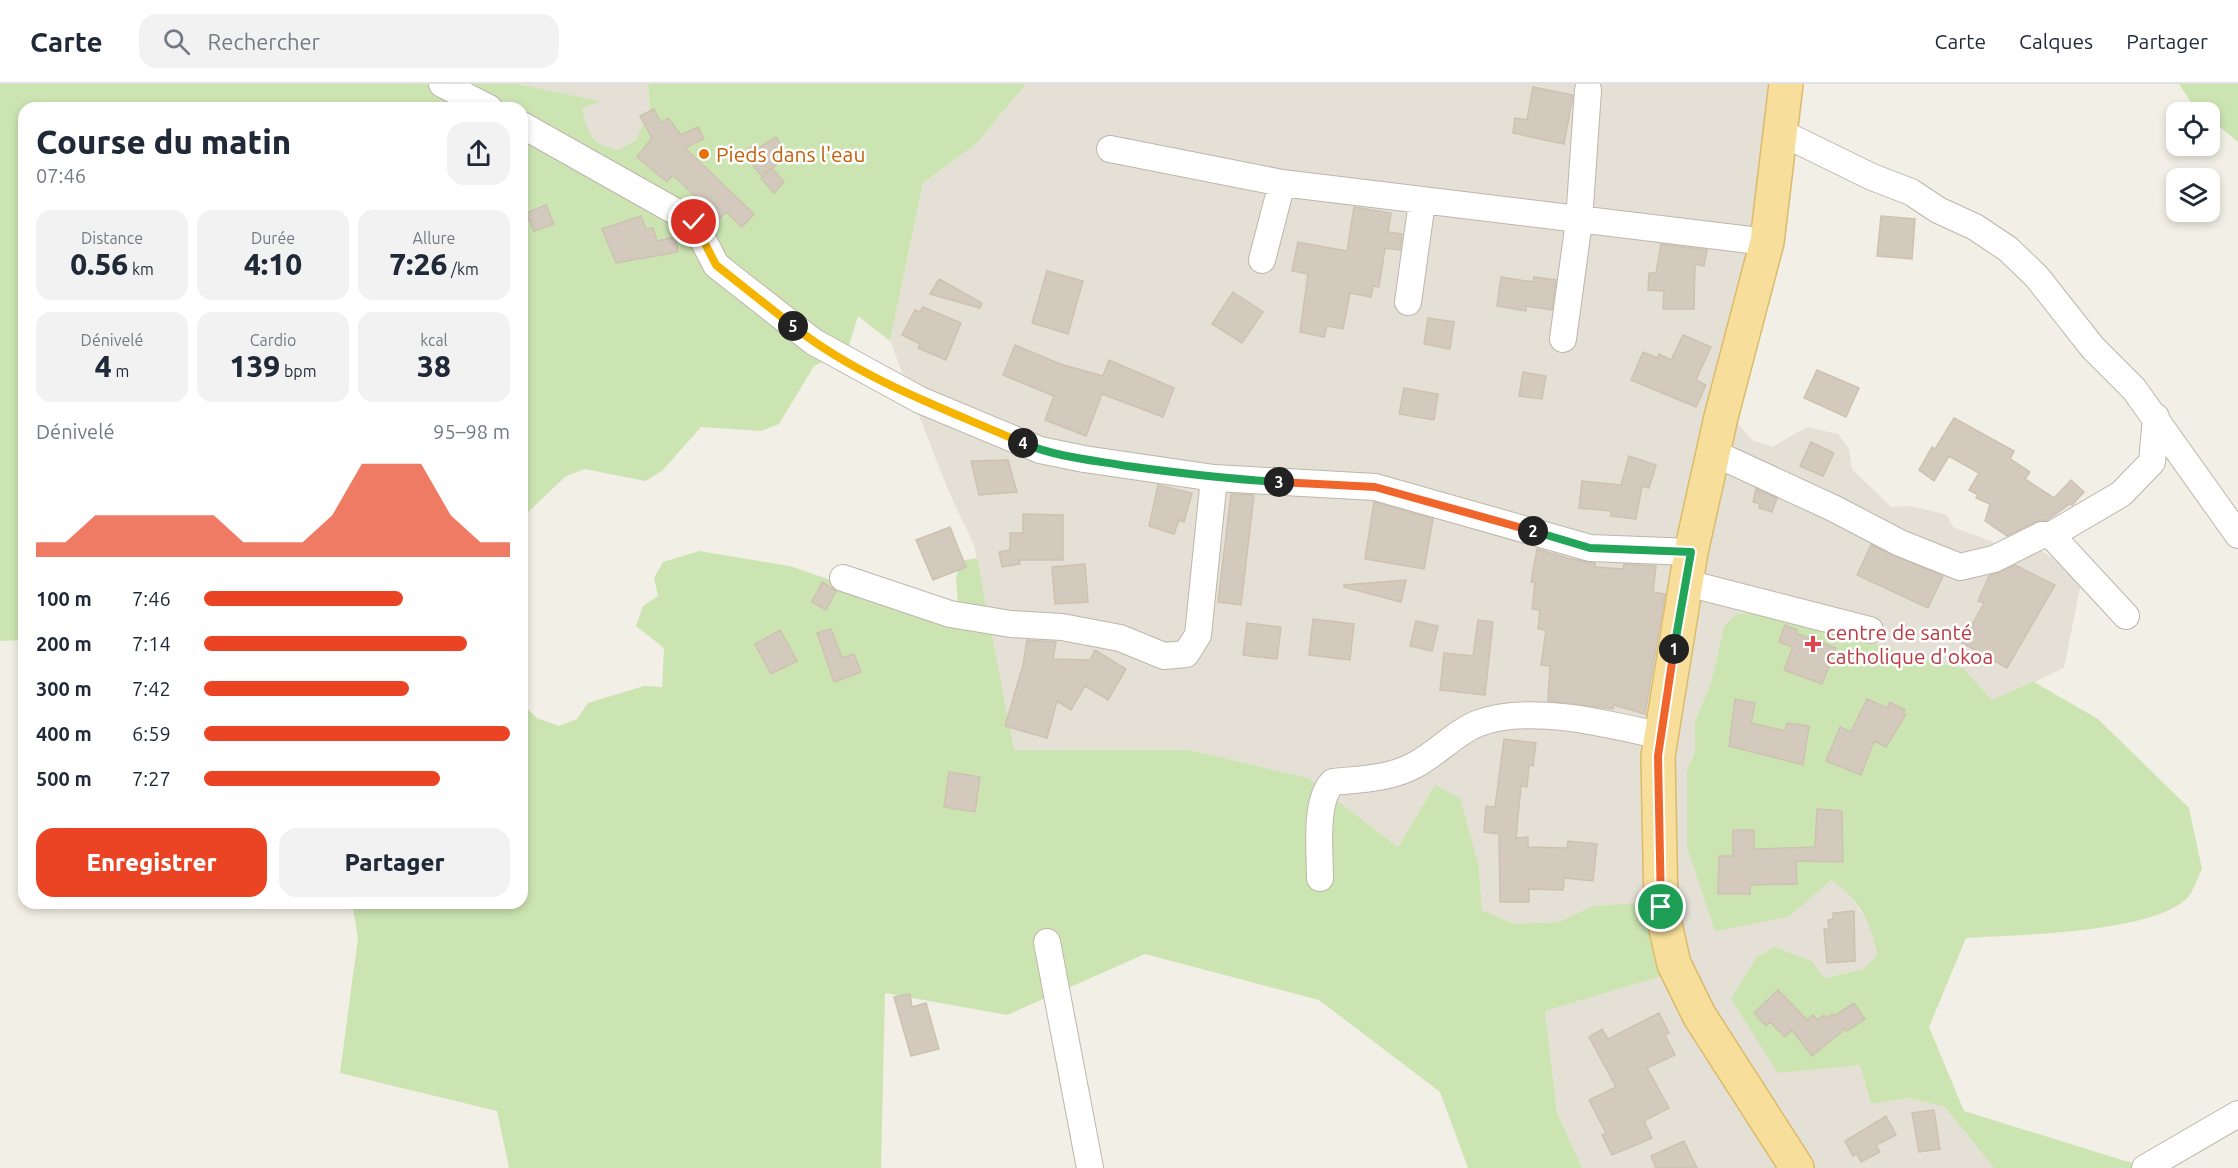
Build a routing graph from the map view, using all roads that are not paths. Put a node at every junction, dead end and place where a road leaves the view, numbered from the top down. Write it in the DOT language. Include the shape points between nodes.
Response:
graph roads {
  1 [pos="442,84"];
  2 [pos="1786,84"];
  3 [pos="1588,90"];
  4 [pos="477,102"];
  5 [pos="528,128"];
  6 [pos="1780,132"];
  7 [pos="1110,149"];
  8 [pos="1282,183"];
  9 [pos="1422,202"];
  10 [pos="1579,221"];
  11 [pos="1767,242"];
  12 [pos="1262,260"];
  13 [pos="1408,302"];
  14 [pos="1563,339"];
  15 [pos="2156,417"];
  16 [pos="1714,453"];
  17 [pos="1214,478"];
  18 [pos="2051,535"];
  19 [pos="2238,535"];
  20 [pos="1689,567"];
  21 [pos="843,578"];
  22 [pos="2126,616"];
  23 [pos="1870,630"];
  24 [pos="1661,736"];
  25 [pos="1320,878"];
  26 [pos="1047,942"];
  27 [pos="2238,1114"];
  28 [pos="1090,1168"];
  29 [pos="1797,1168"];
  30 [pos="2145,1168"];
  1 -- 4 [label="street"];
  2 -- 6 [label="main road"];
  3 -- 10 [label="street"];
  5 -- 17 [label="street" via="694,222 716,265 814,342 921,400 1040,450"];
  6 -- 11 [label="main road"];
  6 -- 15 [label="street" via="1911,192 2008,249 2037,277 2093,348"];
  7 -- 8 [label="street"];
  8 -- 9 [label="street"];
  8 -- 12 [label="street"];
  9 -- 10 [label="street"];
  9 -- 13 [label="street"];
  10 -- 11 [label="street"];
  10 -- 14 [label="street"];
  11 -- 16 [label="main road"];
  15 -- 18 [label="street" via="2152,462 2121,494"];
  15 -- 19 [label="street"];
  16 -- 18 [label="street" via="1900,543 1960,567 1994,559 2042,535"];
  16 -- 20 [label="main road"];
  17 -- 20 [label="street" via="1375,487 1590,548"];
  17 -- 21 [label="street" via="1198,635 1186,654 1164,656 1120,638 1062,627 950,614"];
  18 -- 22 [label="street"];
  20 -- 23 [label="street"];
  20 -- 24 [label="main road"];
  24 -- 25 [label="street" via="1588,719 1510,717 1478,723 1414,766 1383,778 1333,782 1324,790"];
  24 -- 29 [label="main road" via="1661,907 1674,964 1699,1015"];
  26 -- 28 [label="street"];
  27 -- 30 [label="street"];
}
